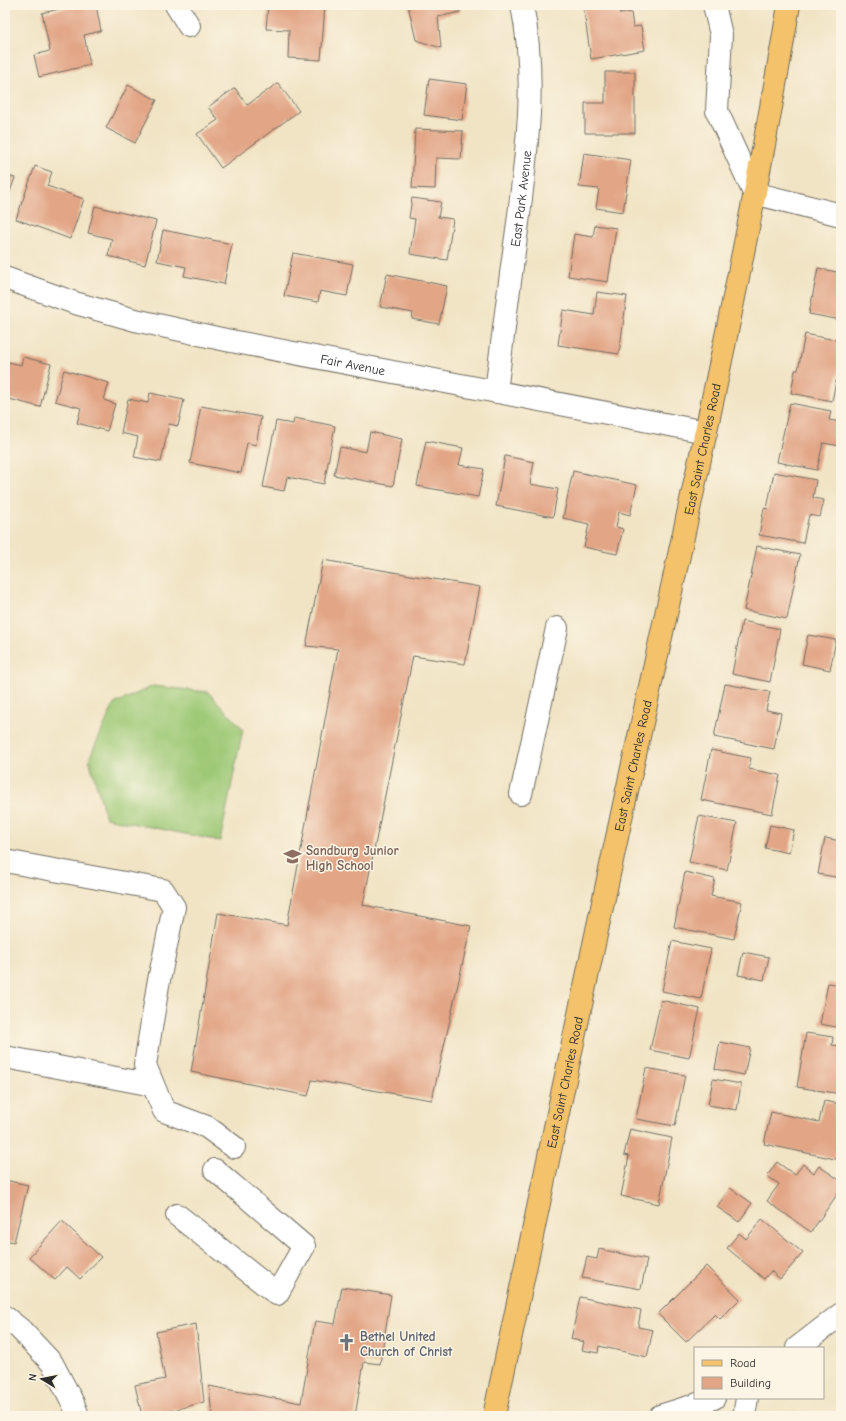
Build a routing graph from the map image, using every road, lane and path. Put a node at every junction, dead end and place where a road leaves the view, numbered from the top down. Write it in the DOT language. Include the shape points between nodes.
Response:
graph roads {
  1 [pos="176,5"];
  2 [pos="522,5"];
  3 [pos="714,5"];
  4 [pos="789,5"];
  5 [pos="804,5"];
  6 [pos="189,26"];
  7 [pos="770,115"];
  8 [pos="754,193"];
  9 [pos="841,215"];
  10 [pos="5,278"];
  11 [pos="496,392"];
  12 [pos="706,432"];
  13 [pos="557,628"];
  14 [pos="521,794"];
  15 [pos="5,861"];
  16 [pos="5,1057"];
  17 [pos="153,1086"];
  18 [pos="234,1147"];
  19 [pos="215,1170"];
  20 [pos="177,1215"];
  21 [pos="841,1314"];
  22 [pos="5,1317"];
  23 [pos="798,1347"];
  24 [pos="711,1399"];
  25 [pos="747,1399"];
  26 [pos="78,1416"];
  27 [pos="494,1416"];
  28 [pos="660,1416"];
  29 [pos="744,1416"];
  1 -- 6 [label="street"];
  2 -- 11 [label="street, East Park Avenue" via="529,50 531,90 527,148"];
  3 -- 8 [label="street" via="721,35 717,110"];
  4 -- 7 [label="main road, East Saint Charles Road"];
  5 -- 7 [label="main road, East Saint Charles Road"];
  7 -- 8 [label="main road, East Saint Charles Road"];
  8 -- 9 [label="street"];
  8 -- 12 [label="main road, East Saint Charles Road"];
  10 -- 11 [label="street, Fair Avenue" via="75,303 135,320"];
  11 -- 12 [label="street, Fair Avenue"];
  12 -- 27 [label="main road, East Saint Charles Road"];
  13 -- 14 [label="street"];
  15 -- 17 [label="street" via="163,890 174,907 145,1065"];
  16 -- 17 [label="street"];
  17 -- 18 [label="street" via="164,1111 207,1127"];
  19 -- 20 [label="street" via="304,1246 277,1294"];
  21 -- 23 [label="street"];
  22 -- 26 [label="street" via="52,1363"];
  24 -- 28 [label="street"];
  25 -- 29 [label="street"];
}
